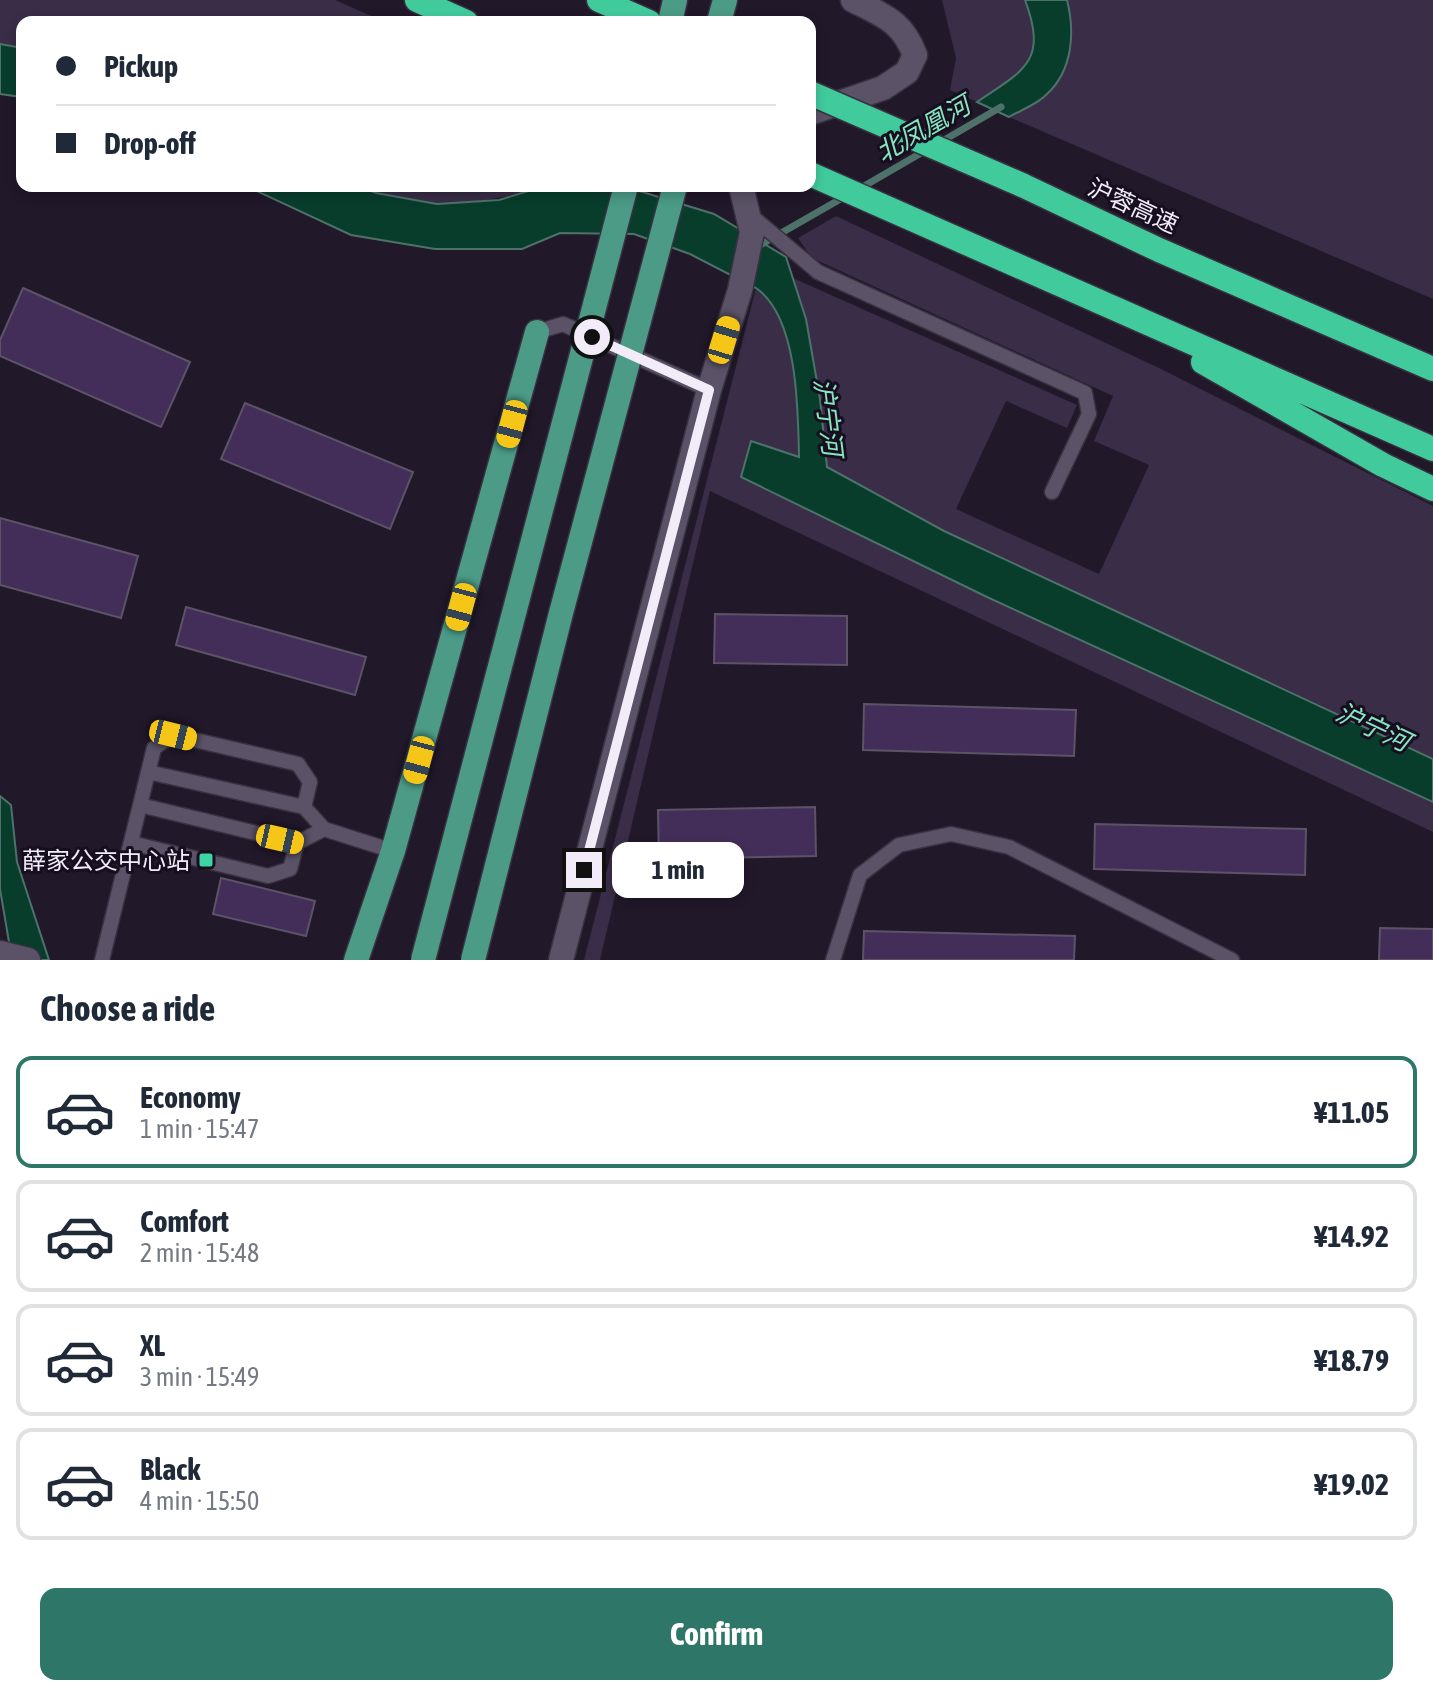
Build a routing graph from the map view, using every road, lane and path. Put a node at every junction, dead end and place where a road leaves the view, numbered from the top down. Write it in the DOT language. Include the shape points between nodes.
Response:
graph roads {
  1 [pos="417,0"];
  2 [pos="599,0"];
  3 [pos="853,0"];
  4 [pos="453,16"];
  5 [pos="635,16"];
  6 [pos="816,96"];
  7 [pos="816,111"];
  8 [pos="816,177"];
  9 [pos="624,192"];
  10 [pos="673,192"];
  11 [pos="743,192"];
  12 [pos="754,223"];
  13 [pos="1083,293"];
  14 [pos="537,332"];
  15 [pos="1433,369"];
  16 [pos="709,390"];
  17 [pos="1433,449"];
  18 [pos="1433,489"];
  19 [pos="1052,492"];
  20 [pos="148,772"];
  21 [pos="140,805"];
  22 [pos="304,807"];
  23 [pos="324,829"];
  24 [pos="131,843"];
  25 [pos="297,843"];
  26 [pos="393,851"];
  27 [pos="102,960"];
  28 [pos="356,960"];
  29 [pos="423,960"];
  30 [pos="473,960"];
  31 [pos="561,960"];
  32 [pos="833,960"];
  33 [pos="1232,960"];
  1 -- 4 [label="highway"];
  2 -- 5 [label="highway"];
  3 -- 7 [label="street" via="907,34 915,55 907,72 883,88"];
  6 -- 15 [label="highway, 沪蓉高速, bridge"];
  8 -- 13 [label="highway"];
  9 -- 29 [label="main road, bridge"];
  10 -- 30 [label="main road, bridge"];
  11 -- 12 [label="street"];
  12 -- 16 [label="street"];
  12 -- 19 [label="lane" via="818,272 1085,393 1089,414"];
  13 -- 17 [label="highway"];
  13 -- 18 [label="highway"];
  14 -- 16 [label="lane" via="563,324"];
  14 -- 26 [label="main road"];
  16 -- 31 [label="street"];
  20 -- 21 [label="lane"];
  20 -- 22 [label="lane"];
  20 -- 22 [label="lane" via="154,748 173,735 298,764 310,782"];
  21 -- 24 [label="lane"];
  21 -- 25 [label="lane"];
  22 -- 23 [label="lane"];
  23 -- 25 [label="lane"];
  23 -- 26 [label="lane"];
  24 -- 25 [label="lane" via="268,876 290,869"];
  24 -- 27 [label="lane"];
  26 -- 28 [label="main road"];
  32 -- 33 [label="lane" via="860,875 899,845 951,834 1009,847"];
}
